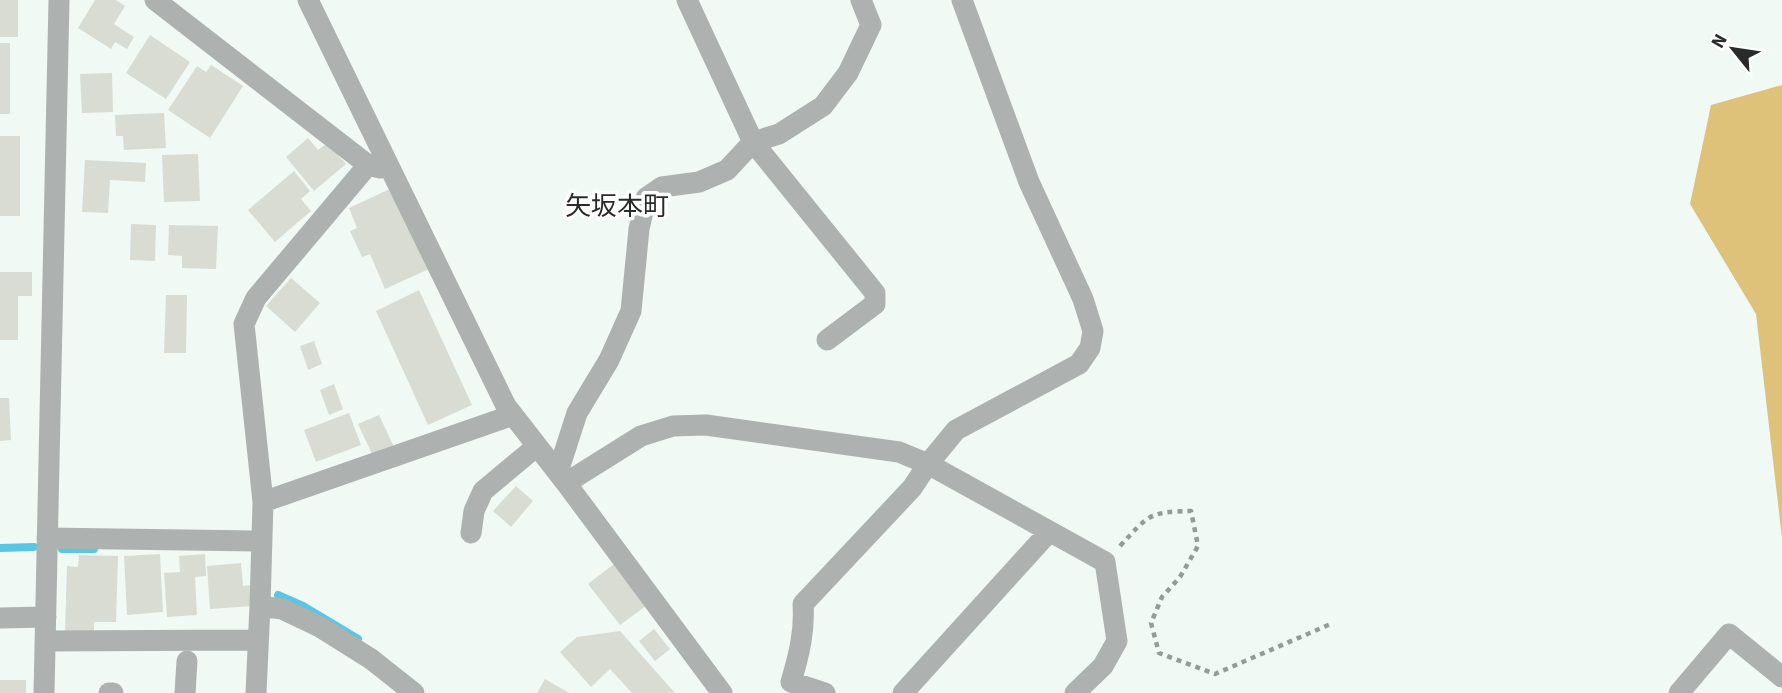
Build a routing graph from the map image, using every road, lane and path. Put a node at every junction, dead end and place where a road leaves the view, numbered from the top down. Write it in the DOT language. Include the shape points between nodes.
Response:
graph roads {
  1 [pos="59,0"];
  2 [pos="155,0"];
  3 [pos="308,0"];
  4 [pos="687,0"];
  5 [pos="861,0"];
  6 [pos="961,0"];
  7 [pos="753,142"];
  8 [pos="368,165"];
  9 [pos="391,170"];
  10 [pos="827,340"];
  11 [pos="513,415"];
  12 [pos="537,446"];
  13 [pos="928,464"];
  14 [pos="562,477"];
  15 [pos="263,502"];
  16 [pos="1049,532"];
  17 [pos="471,533"];
  18 [pos="47,538"];
  19 [pos="262,541"];
  20 [pos="1105,562"];
  21 [pos="260,606"];
  22 [pos="46,617"];
  23 [pos="0,618"];
  24 [pos="1333,623"];
  25 [pos="258,640"];
  26 [pos="45,641"];
  27 [pos="187,661"];
  28 [pos="1782,677"];
  29 [pos="44,693"];
  30 [pos="185,693"];
  31 [pos="256,693"];
  32 [pos="414,693"];
  33 [pos="722,693"];
  34 [pos="825,693"];
  35 [pos="903,693"];
  36 [pos="1075,693"];
  37 [pos="1679,693"];
  1 -- 18 [label="street"];
  2 -- 8 [label="street"];
  3 -- 9 [label="street"];
  4 -- 7 [label="street"];
  5 -- 7 [label="street" via="871,25 848,73 823,106 779,134"];
  6 -- 13 [label="street" via="1029,182 1093,331 1090,348 1079,364 956,430"];
  7 -- 10 [label="street" via="875,293 875,304"];
  7 -- 14 [label="street" via="727,170 699,182 662,187 646,198 631,311 577,413"];
  8 -- 9 [label="street"];
  8 -- 15 [label="street" via="256,298 244,324"];
  9 -- 11 [label="street"];
  11 -- 12 [label="street"];
  11 -- 15 [label="street"];
  12 -- 14 [label="street"];
  12 -- 17 [label="street" via="484,491 474,510"];
  13 -- 14 [label="street" via="899,452 706,425 673,426 641,436"];
  13 -- 16 [label="street"];
  13 -- 34 [label="street" via="912,488 803,604 805,623 792,682"];
  14 -- 33 [label="street"];
  15 -- 19 [label="street"];
  16 -- 20 [label="street"];
  16 -- 35 [label="street"];
  18 -- 19 [label="street"];
  18 -- 22 [label="street"];
  19 -- 21 [label="street"];
  20 -- 24 [label="path" via="1146,519 1161,512 1191,511 1198,545 1162,597 1152,623 1159,653 1215,674"];
  20 -- 36 [label="street" via="1117,641 1103,666"];
  21 -- 25 [label="street"];
  21 -- 32 [label="street" via="282,608 320,627"];
  22 -- 23 [label="street"];
  22 -- 26 [label="street"];
  25 -- 26 [label="street"];
  25 -- 31 [label="street"];
  26 -- 29 [label="street"];
  27 -- 30 [label="street"];
  28 -- 37 [label="street" via="1729,634"];
}
